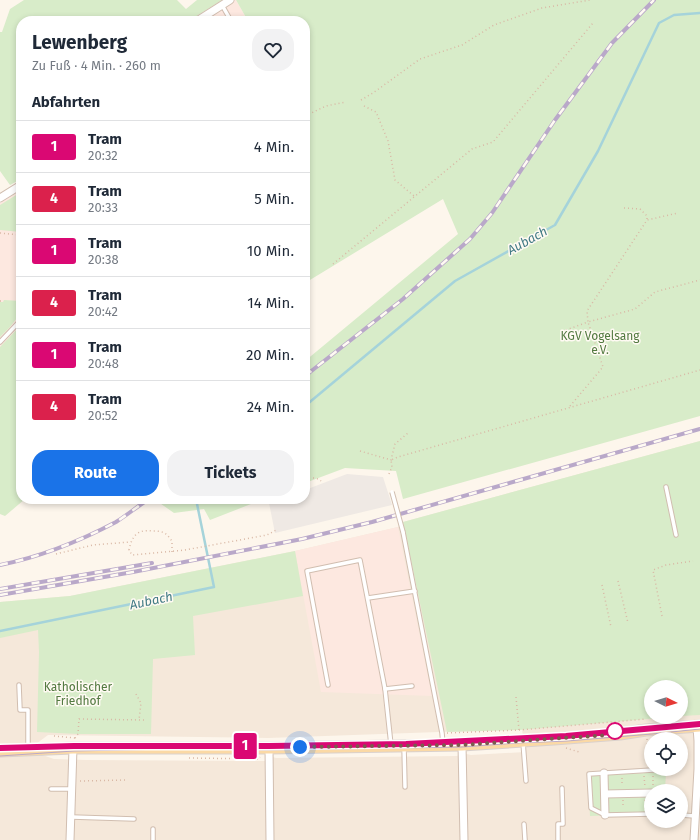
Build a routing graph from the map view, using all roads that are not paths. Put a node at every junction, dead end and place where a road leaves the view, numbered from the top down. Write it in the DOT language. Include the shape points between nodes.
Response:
graph roads {
  1 [pos="230,0"];
  2 [pos="222,5"];
  3 [pos="205,16"];
  4 [pos="228,16"];
  5 [pos="16,188"];
  6 [pos="0,198"];
  7 [pos="16,325"];
  8 [pos="0,342"];
  9 [pos="666,487"];
  10 [pos="392,492"];
  11 [pos="676,535"];
  12 [pos="415,591"];
  13 [pos="368,598"];
  14 [pos="328,684"];
  15 [pos="20,685"];
  16 [pos="412,686"];
  17 [pos="385,689"];
  18 [pos="698,727"];
  19 [pos="521,735"];
  20 [pos="74,743"];
  21 [pos="443,745"];
  22 [pos="462,745"];
  23 [pos="391,746"];
  24 [pos="404,746"];
  25 [pos="270,748"];
  26 [pos="28,750"];
  27 [pos="0,752"];
  28 [pos="644,771"];
  29 [pos="604,773"];
  30 [pos="526,781"];
  31 [pos="405,786"];
  32 [pos="562,788"];
  33 [pos="51,789"];
  34 [pos="72,789"];
  35 [pos="644,792"];
  36 [pos="605,794"];
  37 [pos="644,814"];
  38 [pos="606,815"];
  39 [pos="688,815"];
  40 [pos="698,816"];
  41 [pos="72,817"];
  42 [pos="134,819"];
  43 [pos="524,824"];
  44 [pos="153,829"];
  45 [pos="70,840"];
  46 [pos="153,840"];
  47 [pos="270,840"];
  48 [pos="464,840"];
  49 [pos="525,840"];
  50 [pos="558,840"];
  51 [pos="694,840"];
  1 -- 2 [label="street"];
  2 -- 3 [label="street"];
  2 -- 4 [label="lane"];
  5 -- 6 [label="street"];
  7 -- 8 [label="lane"];
  9 -- 11 [label="lane"];
  10 -- 12 [label="lane, bridge"];
  12 -- 13 [label="lane"];
  12 -- 21 [label="lane"];
  13 -- 14 [label="lane" via="360,560 307,571"];
  13 -- 17 [label="lane"];
  15 -- 26 [label="lane" via="20,710 28,710"];
  16 -- 17 [label="lane"];
  17 -- 23 [label="lane"];
  18 -- 19 [label="main road" via="646,724 620,734"];
  18 -- 40 [label="street"];
  19 -- 22 [label="main road"];
  19 -- 30 [label="lane"];
  20 -- 25 [label="main road"];
  20 -- 26 [label="main road"];
  20 -- 34 [label="street"];
  21 -- 22 [label="main road"];
  21 -- 24 [label="main road"];
  22 -- 48 [label="street"];
  23 -- 24 [label="main road"];
  23 -- 25 [label="main road"];
  24 -- 31 [label="lane"];
  25 -- 47 [label="street"];
  26 -- 27 [label="main road"];
  28 -- 29 [label="lane"];
  29 -- 36 [label="street"];
  29 -- 38 [label="lane" via="589,774 591,808"];
  32 -- 50 [label="lane" via="563,824 558,824"];
  33 -- 34 [label="lane"];
  34 -- 41 [label="street"];
  35 -- 36 [label="street"];
  36 -- 38 [label="street"];
  37 -- 38 [label="lane"];
  39 -- 40 [label="lane"];
  40 -- 51 [label="street"];
  41 -- 42 [label="lane"];
  41 -- 45 [label="street"];
  43 -- 49 [label="lane"];
  44 -- 46 [label="lane"];
}
